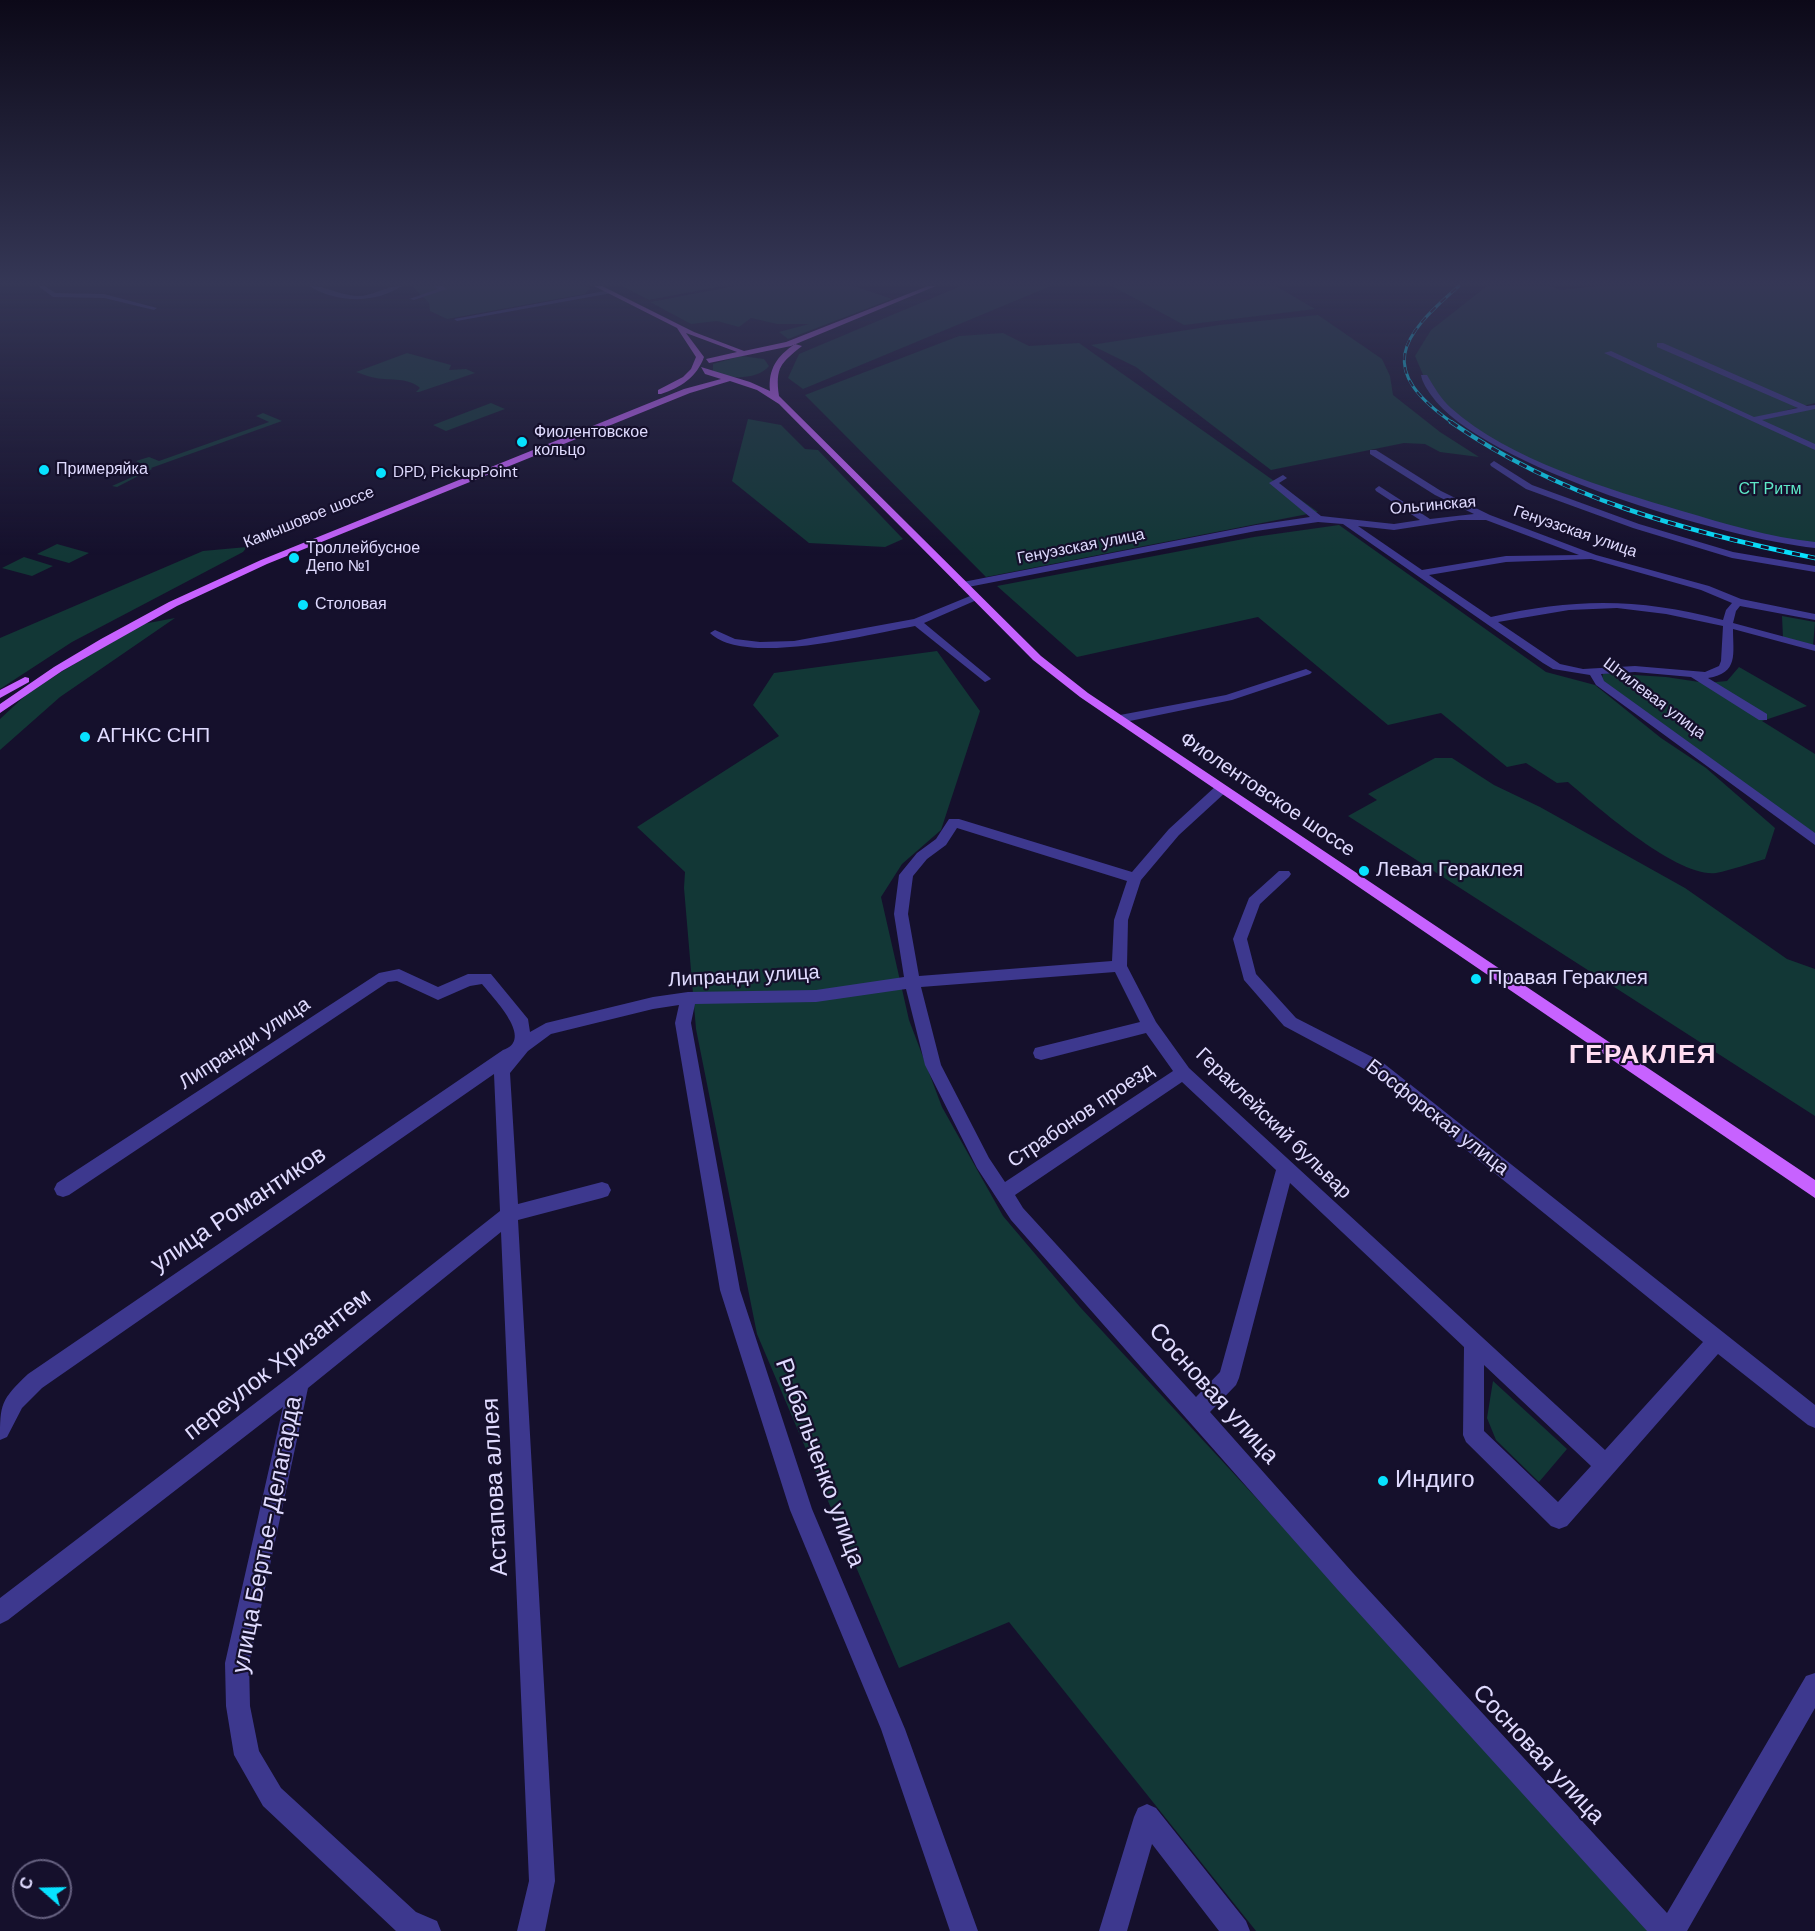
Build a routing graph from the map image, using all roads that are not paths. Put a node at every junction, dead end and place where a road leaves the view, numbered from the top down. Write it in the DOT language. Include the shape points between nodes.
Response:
graph roads {
  1 [pos="689,376"];
  2 [pos="696,376"];
  3 [pos="714,376"];
  4 [pos="760,376"];
  5 [pos="773,376"];
  6 [pos="779,376"];
  7 [pos="1659,376"];
  8 [pos="1731,376"];
  9 [pos="1424,377"];
  10 [pos="732,380"];
  11 [pos="778,399"];
  12 [pos="1815,407"];
  13 [pos="1804,408"];
  14 [pos="632,409"];
  15 [pos="793,414"];
  16 [pos="1754,419"];
  17 [pos="1815,447"];
  18 [pos="1373,452"];
  19 [pos="1494,464"];
  20 [pos="1283,478"];
  21 [pos="1379,489"];
  22 [pos="1487,517"];
  23 [pos="1318,519"];
  24 [pos="1346,522"];
  25 [pos="1429,522"];
  26 [pos="1815,545"];
  27 [pos="1593,557"];
  28 [pos="1815,568"];
  29 [pos="1420,573"];
  30 [pos="963,585"];
  31 [pos="975,597"];
  32 [pos="1738,602"];
  33 [pos="1815,617"];
  34 [pos="1489,621"];
  35 [pos="917,622"];
  36 [pos="1728,624"];
  37 [pos="715,633"];
  38 [pos="1815,648"];
  39 [pos="1593,671"];
  40 [pos="1306,672"];
  41 [pos="1694,674"];
  42 [pos="985,679"];
  43 [pos="0,695"];
  44 [pos="0,708"];
  45 [pos="1763,717"];
  46 [pos="1120,719"];
  47 [pos="1222,788"];
  48 [pos="1815,840"];
  49 [pos="1284,874"];
  50 [pos="1135,878"];
  51 [pos="1119,966"];
  52 [pos="912,982"];
  53 [pos="688,998"];
  54 [pos="1150,1026"];
  55 [pos="522,1046"];
  56 [pos="1041,1053"];
  57 [pos="1183,1073"];
  58 [pos="1285,1169"];
  59 [pos="63,1189"];
  60 [pos="1815,1190"];
  61 [pos="602,1191"];
  62 [pos="1003,1193"];
  63 [pos="510,1214"];
  64 [pos="1717,1341"];
  65 [pos="1474,1344"];
  66 [pos="299,1382"];
  67 [pos="1196,1412"];
  68 [pos="1815,1418"];
  69 [pos="0,1430"];
  70 [pos="1606,1465"];
  71 [pos="0,1612"];
  72 [pos="1815,1685"];
  73 [pos="427,1931"];
  74 [pos="531,1931"];
  75 [pos="964,1931"];
  76 [pos="1113,1931"];
  77 [pos="1236,1931"];
  78 [pos="1665,1931"];
  79 [pos="1672,1931"];
  1 -- 14 [label="main road"];
  2 -- 14 [label="main road, Камышовое шоссе"];
  3 -- 10 [label="main road, Камышовое шоссе"];
  4 -- 10 [label="main road, Камышовое шоссе"];
  5 -- 11 [label="main road"];
  6 -- 11 [label="main road"];
  7 -- 16 [label="street"];
  8 -- 13 [label="street"];
  9 -- 26 [label="street" via="1450,411 1483,435 1533,462 1655,506 1763,536"];
  10 -- 11 [label="main road, Фиолентовское шоссе"];
  10 -- 14 [label="main road, Камышовое шоссе"];
  11 -- 15 [label="main road, Фиолентовское шоссе"];
  12 -- 13 [label="street"];
  13 -- 16 [label="street"];
  14 -- 15 [label="main road" via="720,387 752,391"];
  14 -- 43 [label="main road, Камышовое шоссе" via="216,575 141,611"];
  14 -- 44 [label="main road, Камышовое шоссе" via="264,562 173,604 73,660"];
  15 -- 30 [label="main road, Фиолентовское шоссе"];
  16 -- 17 [label="street"];
  18 -- 22 [label="street, Генуэзская улица" via="1438,493"];
  19 -- 28 [label="street" via="1529,487 1636,526 1732,555"];
  20 -- 23 [label="street" via="1273,483"];
  21 -- 25 [label="street"];
  22 -- 25 [label="street, Ольгинская"];
  22 -- 27 [label="street, Генуэзская улица"];
  23 -- 24 [label="street, Генуэзская улица"];
  23 -- 30 [label="street, Генуэзская улица"];
  24 -- 25 [label="street, Ольгинская" via="1394,527"];
  24 -- 29 [label="street, Штилевая улица"];
  27 -- 29 [label="street" via="1506,559"];
  27 -- 32 [label="street, Генуэзская улица" via="1705,588"];
  29 -- 34 [label="street, Штилевая улица"];
  30 -- 31 [label="main road, Фиолентовское шоссе"];
  31 -- 35 [label="street"];
  31 -- 46 [label="main road, Фиолентовское шоссе" via="1036,658"];
  32 -- 33 [label="street, Генуэзская улица"];
  32 -- 36 [label="street" via="1731,610"];
  34 -- 36 [label="street" via="1555,607 1603,605 1640,607"];
  34 -- 39 [label="street, Штилевая улица" via="1557,667"];
  35 -- 37 [label="street" via="794,644 733,642"];
  35 -- 42 [label="street"];
  36 -- 38 [label="street"];
  36 -- 41 [label="street" via="1724,668 1717,673"];
  39 -- 41 [label="street" via="1635,669"];
  39 -- 48 [label="street, Штилевая улица" via="1600,683"];
  40 -- 46 [label="street" via="1228,698"];
  41 -- 45 [label="street"];
  46 -- 47 [label="main road, Фиолентовское шоссе"];
  47 -- 50 [label="street, Гераклейский бульвар" via="1174,832"];
  47 -- 60 [label="main road, Фиолентовское шоссе"];
  49 -- 64 [label="street, Босфорская улица" via="1254,902 1240,939 1249,976 1290,1022 1376,1067"];
  50 -- 51 [label="street, Гераклейский бульвар" via="1121,920"];
  50 -- 52 [label="street, Сосновая улица" via="954,822 941,842 906,875 901,914"];
  51 -- 52 [label="street, Липранди улица"];
  51 -- 54 [label="street, Гераклейский бульвар"];
  52 -- 53 [label="street, Липранди улица" via="816,996"];
  52 -- 62 [label="street, Сосновая улица" via="933,1065 983,1163"];
  53 -- 55 [label="street, Липранди улица" via="546,1029"];
  53 -- 75 [label="street, Рыбальченко улица" via="683,1023 730,1290 801,1509 893,1729"];
  54 -- 56 [label="street"];
  54 -- 57 [label="street, Гераклейский бульвар"];
  55 -- 59 [label="street, Липранди улица" via="522,1023 486,978 468,980 438,994 399,975 384,978"];
  55 -- 63 [label="street, Астапова аллея" via="502,1071"];
  55 -- 69 [label="street, улица Романтиков" via="35,1381 15,1401"];
  57 -- 58 [label="street, Гераклейский бульвар"];
  57 -- 62 [label="street, Страбонов проезд"];
  58 -- 65 [label="street, Гераклейский бульвар"];
  58 -- 67 [label="street" via="1229,1378"];
  61 -- 63 [label="street, переулок Хризантем"];
  62 -- 67 [label="street, Сосновая улица" via="1024,1223"];
  63 -- 66 [label="street, переулок Хризантем"];
  63 -- 74 [label="street, Астапова аллея" via="542,1881"];
  64 -- 68 [label="street, Босфорская улица"];
  64 -- 70 [label="street"];
  65 -- 70 [label="street, Гераклейский бульвар"];
  65 -- 70 [label="street" via="1473,1435 1559,1518"];
  66 -- 71 [label="street, переулок Хризантем"];
  66 -- 73 [label="street, улица Бертье-Делагарда" via="237,1663 238,1706 247,1755 272,1797 406,1922"];
  67 -- 78 [label="street, Сосновая улица"];
  72 -- 79 [label="street"];
  76 -- 77 [label="street" via="1147,1817"];
}
